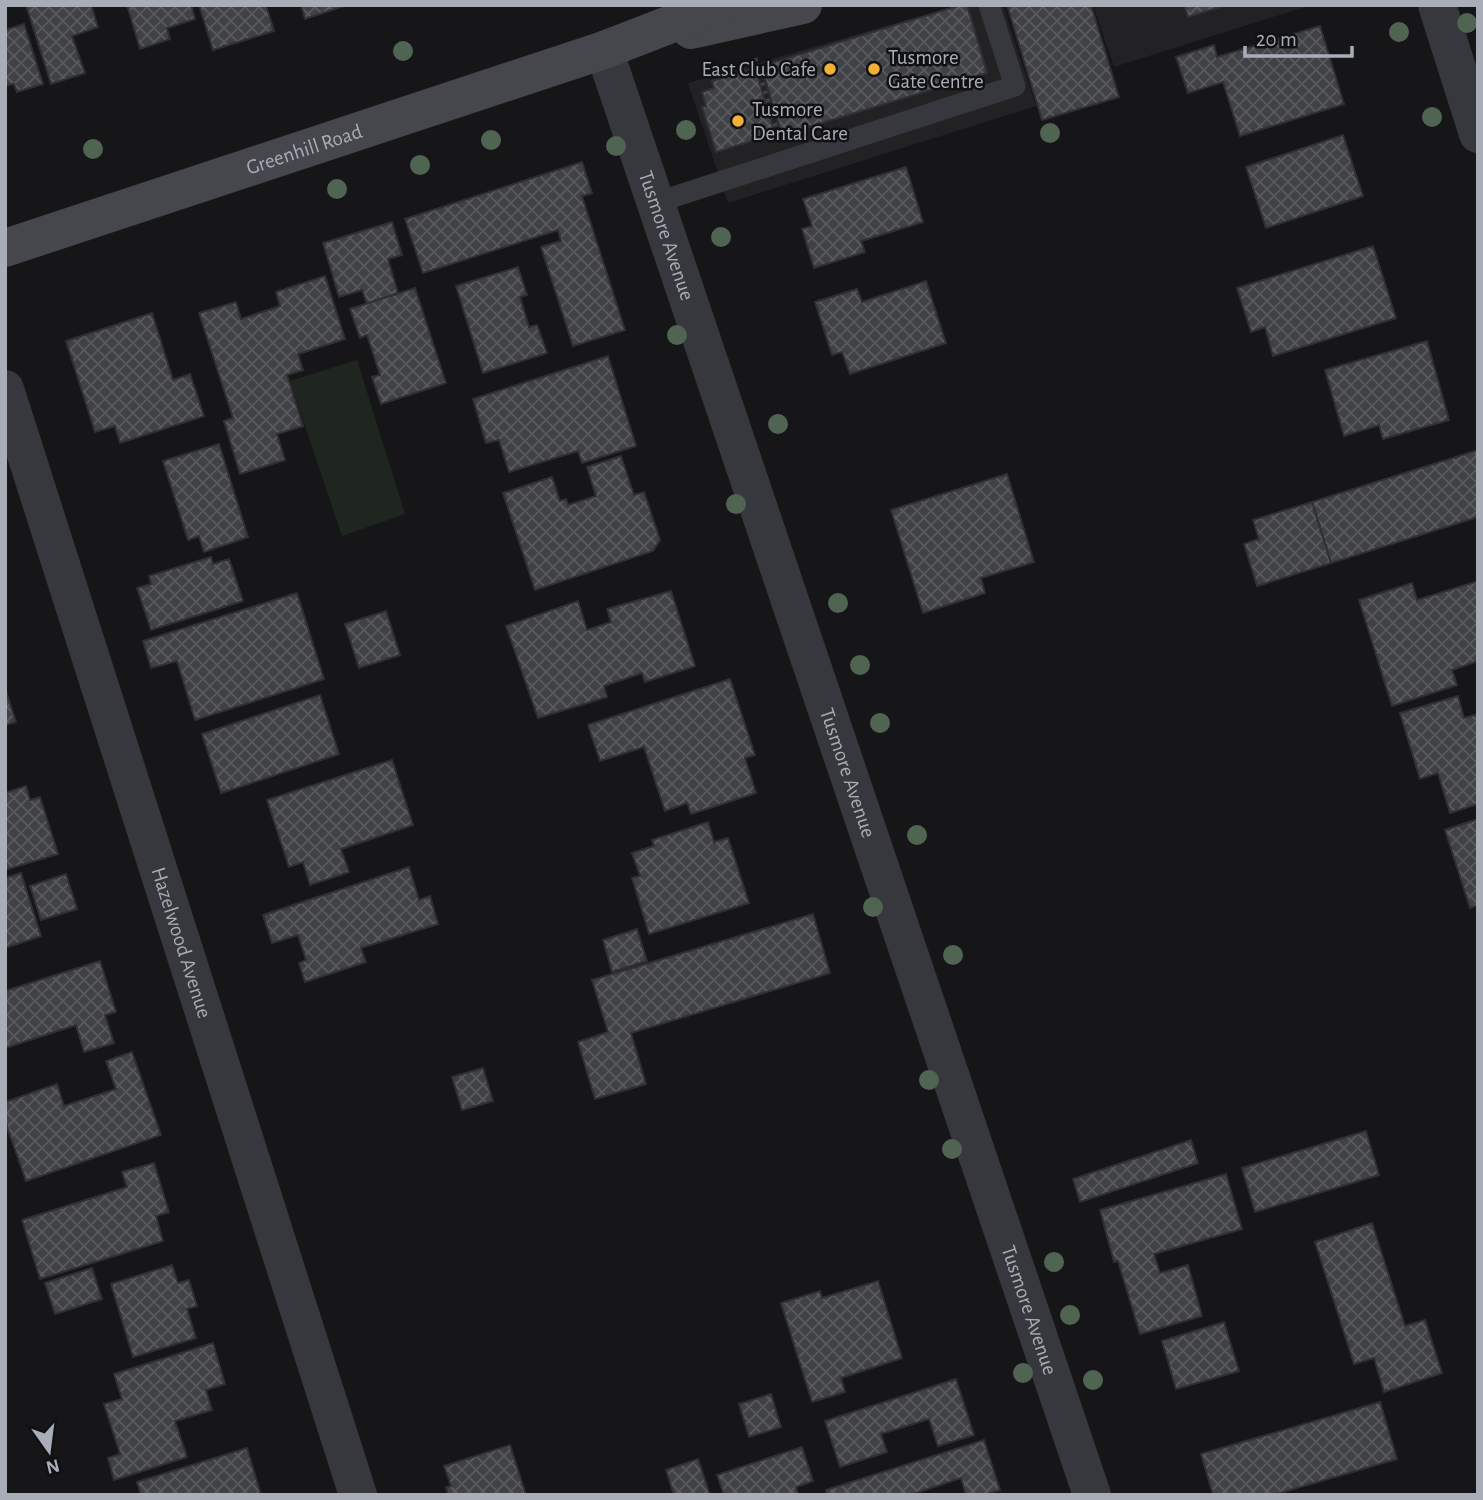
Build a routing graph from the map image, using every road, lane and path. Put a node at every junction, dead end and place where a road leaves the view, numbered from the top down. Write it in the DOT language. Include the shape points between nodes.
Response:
graph roads {
  1 [pos="720,5"];
  2 [pos="803,5"];
  3 [pos="989,5"];
  4 [pos="1437,5"];
  5 [pos="604,50"];
  6 [pos="755,58"];
  7 [pos="1478,134"];
  8 [pos="780,139"];
  9 [pos="655,203"];
  10 [pos="5,248"];
  11 [pos="5,389"];
  12 [pos="358,1495"];
  13 [pos="1092,1495"];
  1 -- 5 [label="main road, Greenhill Road"];
  2 -- 5 [label="main road, Greenhill Road"];
  3 -- 9 [label="lane" via="1015,86"];
  4 -- 7 [label="street"];
  5 -- 9 [label="street, Tusmore Avenue"];
  5 -- 10 [label="main road, Greenhill Road"];
  6 -- 8 [label="path"];
  9 -- 13 [label="street, Tusmore Avenue"];
  11 -- 12 [label="street, Hazelwood Avenue"];
}
